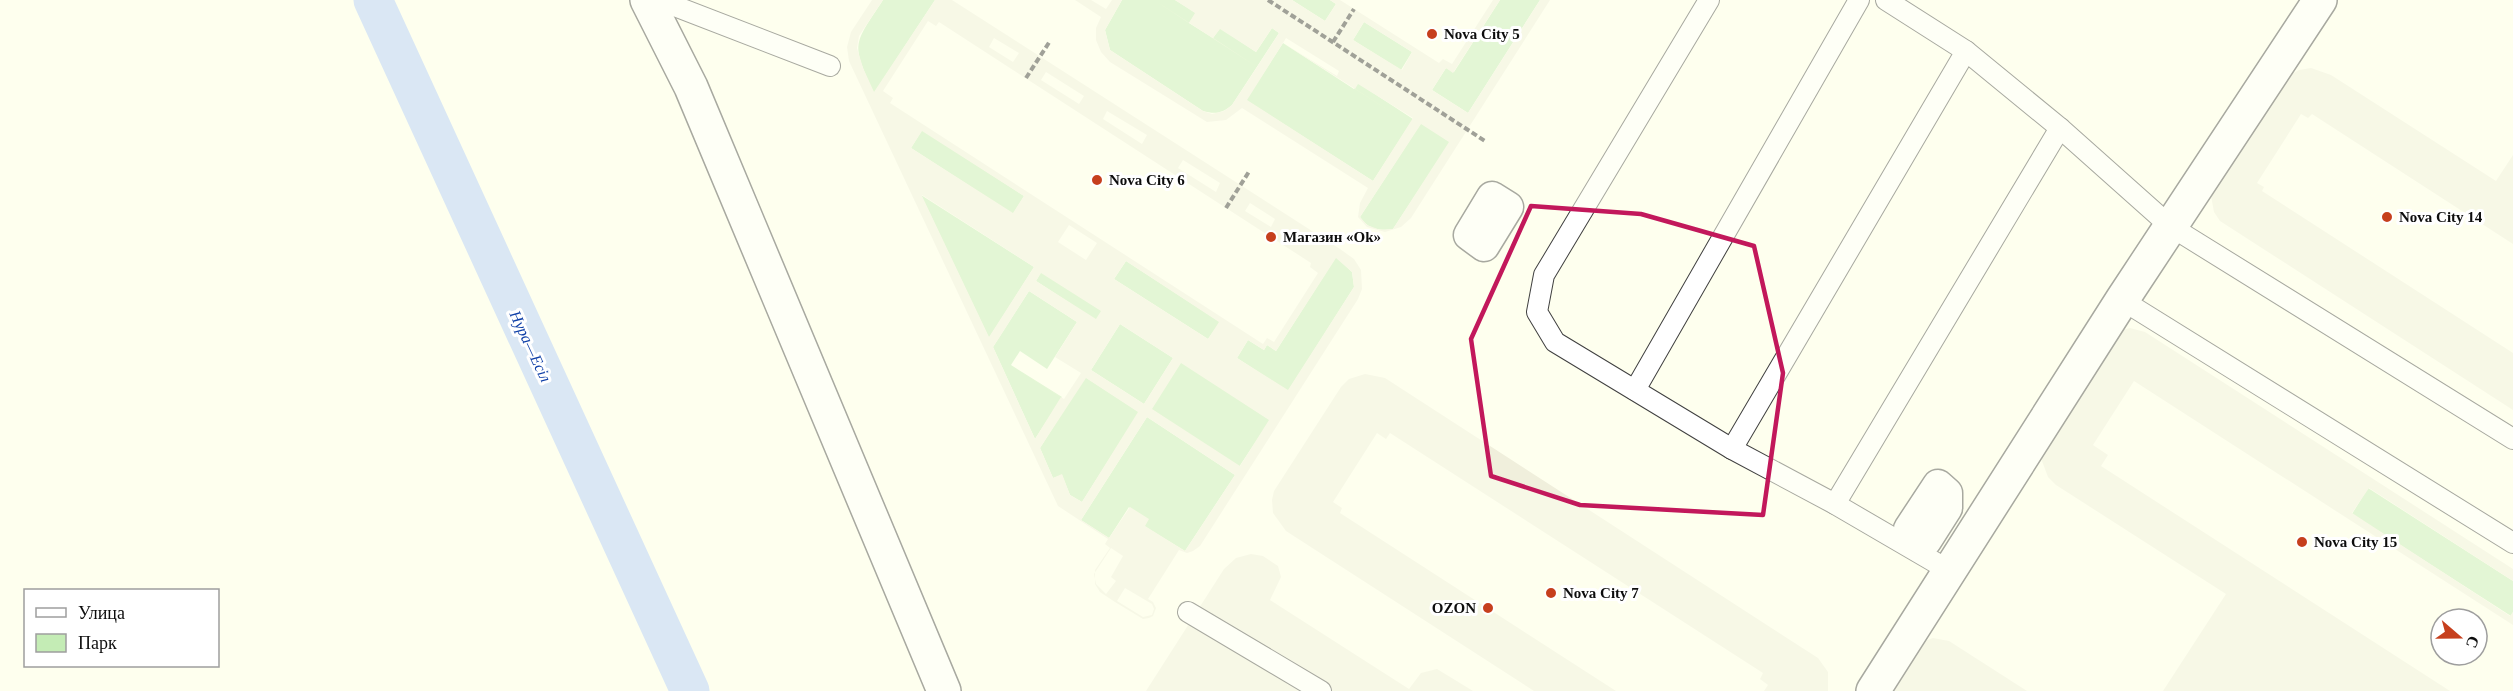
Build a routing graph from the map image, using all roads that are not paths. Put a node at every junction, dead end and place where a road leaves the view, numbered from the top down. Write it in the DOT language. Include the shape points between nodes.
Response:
graph roads {
  1 [pos="647,0"];
  2 [pos="658,0"];
  3 [pos="1709,0"];
  4 [pos="1859,0"];
  5 [pos="1886,0"];
  6 [pos="2320,0"];
  7 [pos="1966,51"];
  8 [pos="830,66"];
  9 [pos="2060,128"];
  10 [pos="2170,226"];
  11 [pos="2122,300"];
  12 [pos="1635,390"];
  13 [pos="2513,439"];
  14 [pos="1732,448"];
  15 [pos="1835,504"];
  16 [pos="2513,543"];
  17 [pos="1950,571"];
  18 [pos="1188,612"];
  19 [pos="945,691"];
  20 [pos="1321,691"];
  21 [pos="1873,691"];
  1 -- 19 [label="street" via="691,87"];
  2 -- 8 [label="lane"];
  3 -- 12 [label="lane" via="1544,275 1537,312 1555,342"];
  4 -- 12 [label="lane"];
  5 -- 7 [label="lane"];
  6 -- 10 [label="street"];
  7 -- 9 [label="lane"];
  7 -- 14 [label="lane"];
  9 -- 10 [label="lane"];
  9 -- 15 [label="lane"];
  10 -- 11 [label="street"];
  10 -- 13 [label="lane"];
  11 -- 16 [label="lane"];
  11 -- 17 [label="street"];
  12 -- 14 [label="lane"];
  14 -- 15 [label="lane"];
  15 -- 17 [label="lane"];
  17 -- 21 [label="street"];
  18 -- 20 [label="lane"];
}
